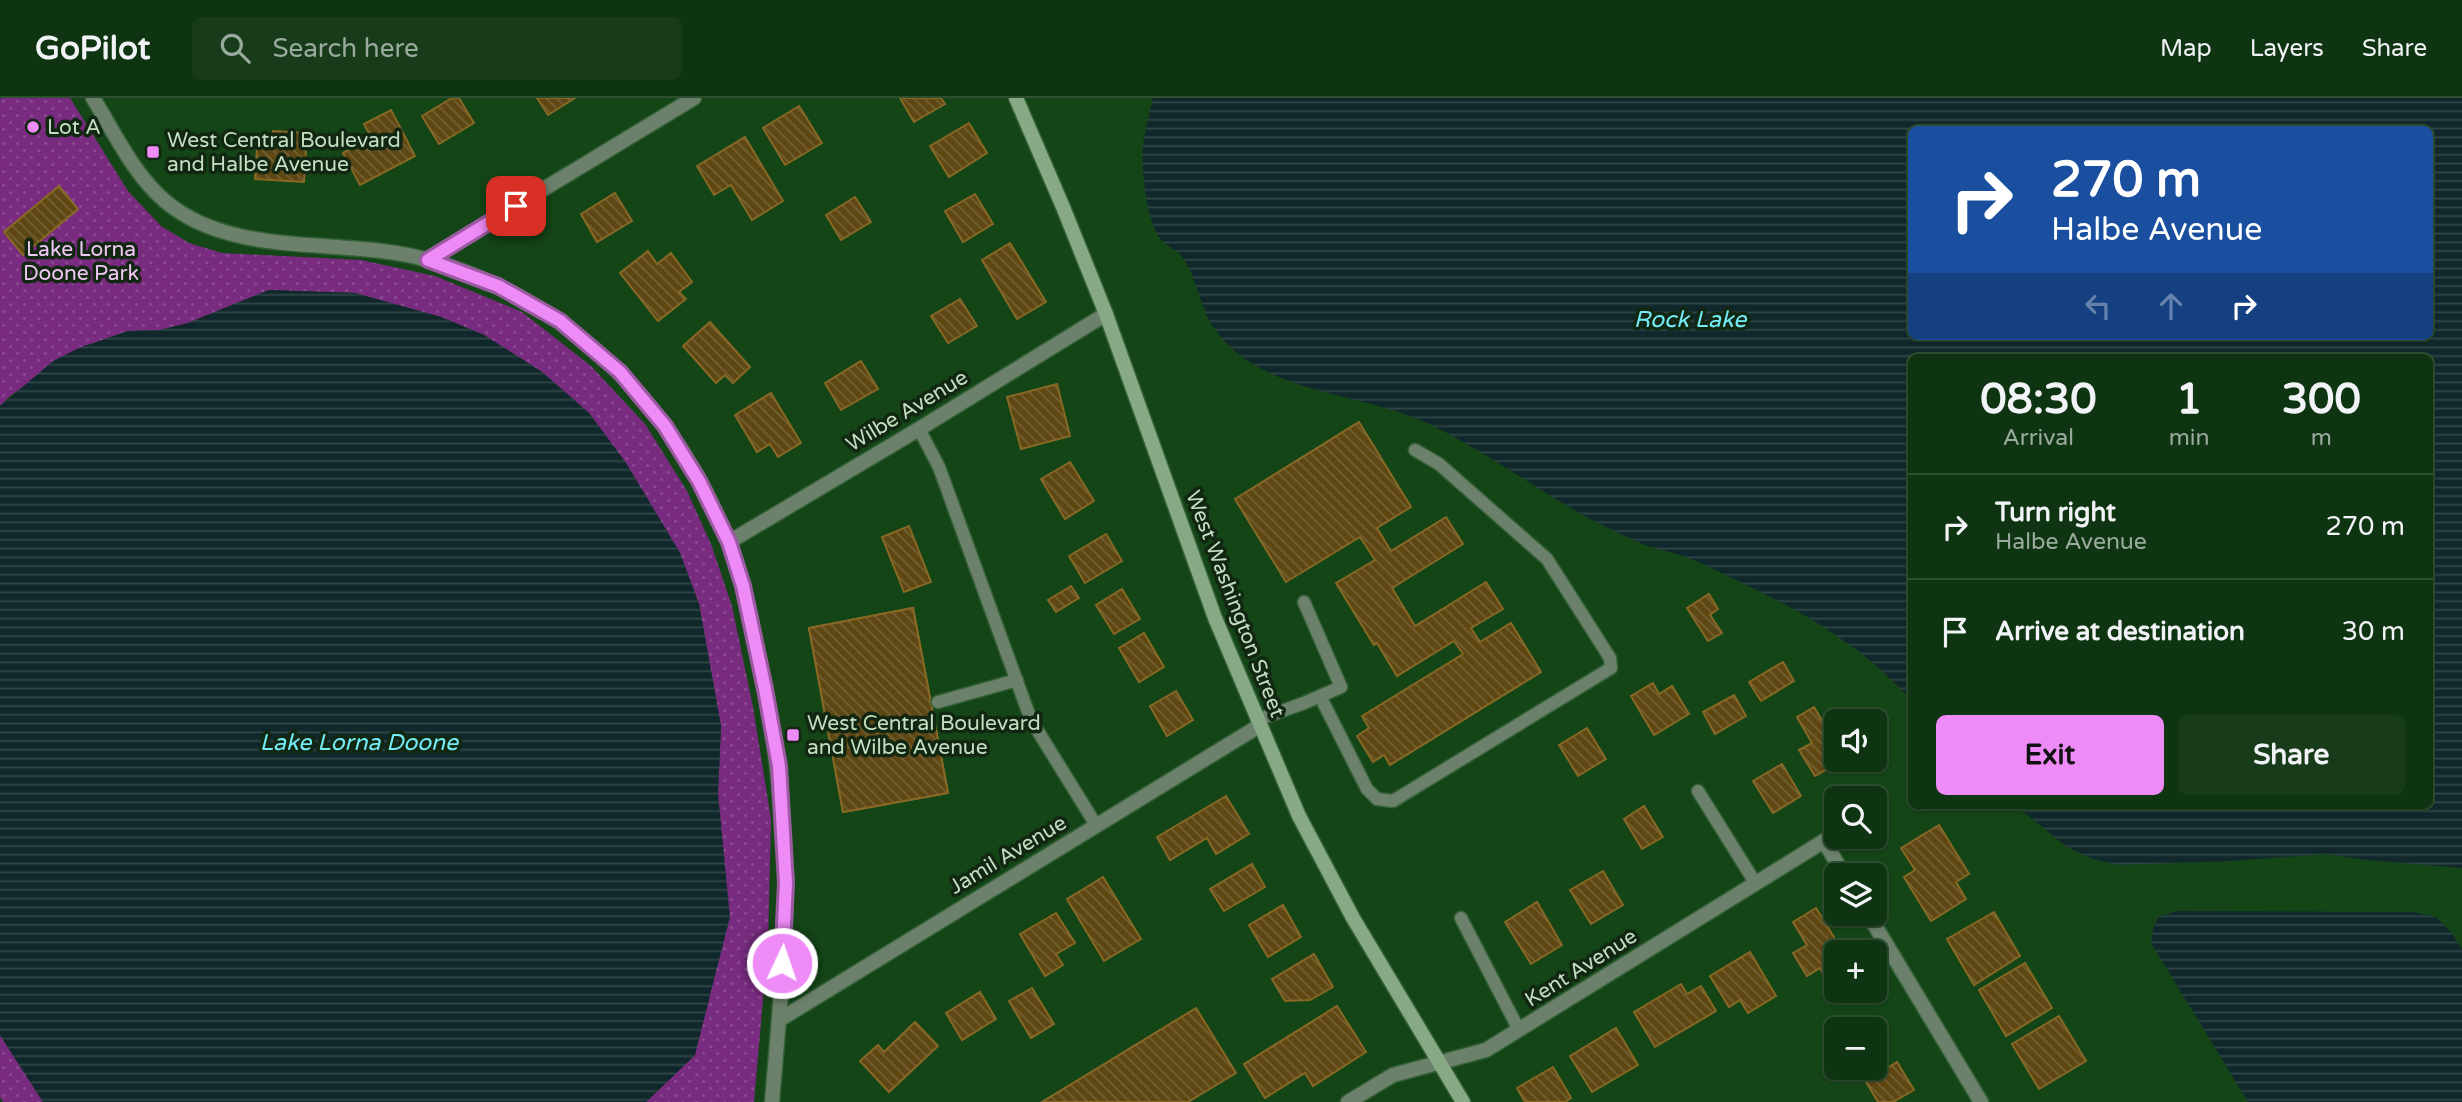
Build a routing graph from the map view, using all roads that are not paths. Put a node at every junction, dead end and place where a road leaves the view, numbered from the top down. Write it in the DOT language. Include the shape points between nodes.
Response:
graph roads {
  1 [pos="93,98"];
  2 [pos="694,98"];
  3 [pos="1016,98"];
  4 [pos="428,260"];
  5 [pos="1106,314"];
  6 [pos="919,429"];
  7 [pos="1415,450"];
  8 [pos="729,542"];
  9 [pos="1304,602"];
  10 [pos="1017,680"];
  11 [pos="1320,696"];
  12 [pos="938,702"];
  13 [pos="1258,723"];
  14 [pos="1698,791"];
  15 [pos="1096,825"];
  16 [pos="1837,863"];
  17 [pos="1756,884"];
  18 [pos="1461,918"];
  19 [pos="1875,926"];
  20 [pos="779,1020"];
  21 [pos="1519,1030"];
  22 [pos="1439,1062"];
  23 [pos="772,1102"];
  24 [pos="1348,1102"];
  25 [pos="1463,1102"];
  26 [pos="1982,1102"];
  1 -- 4 [label="street" via="139,170 163,200 186,215 223,231 287,244 362,247"];
  2 -- 4 [label="street"];
  3 -- 5 [label="main road, West Washington Street"];
  4 -- 8 [label="street" via="498,286 560,321 620,372 665,426"];
  5 -- 6 [label="street, Wilbe Avenue"];
  5 -- 13 [label="main road, West Washington Street" via="1214,618"];
  6 -- 8 [label="street, Wilbe Avenue"];
  6 -- 10 [label="lane" via="940,467"];
  7 -- 11 [label="lane" via="1439,464 1547,559 1611,658 1611,668 1393,801 1377,799 1367,789"];
  8 -- 20 [label="street" via="743,586 779,766 786,883"];
  9 -- 11 [label="lane" via="1340,687"];
  10 -- 12 [label="lane"];
  10 -- 15 [label="lane" via="1031,720"];
  11 -- 13 [label="lane"];
  13 -- 15 [label="street, Jamil Avenue"];
  13 -- 22 [label="main road, West Washington Street" via="1299,816 1353,918"];
  14 -- 17 [label="lane"];
  15 -- 20 [label="street, Jamil Avenue"];
  16 -- 17 [label="street, Kent Avenue" via="1824,841"];
  17 -- 21 [label="street, Kent Avenue"];
  18 -- 21 [label="lane"];
  19 -- 26 [label="street"];
  20 -- 23 [label="street"];
  21 -- 22 [label="street, Kent Avenue" via="1486,1050"];
  22 -- 24 [label="street, Kent Avenue" via="1393,1074"];
  22 -- 25 [label="main road, West Washington Street"];
}
